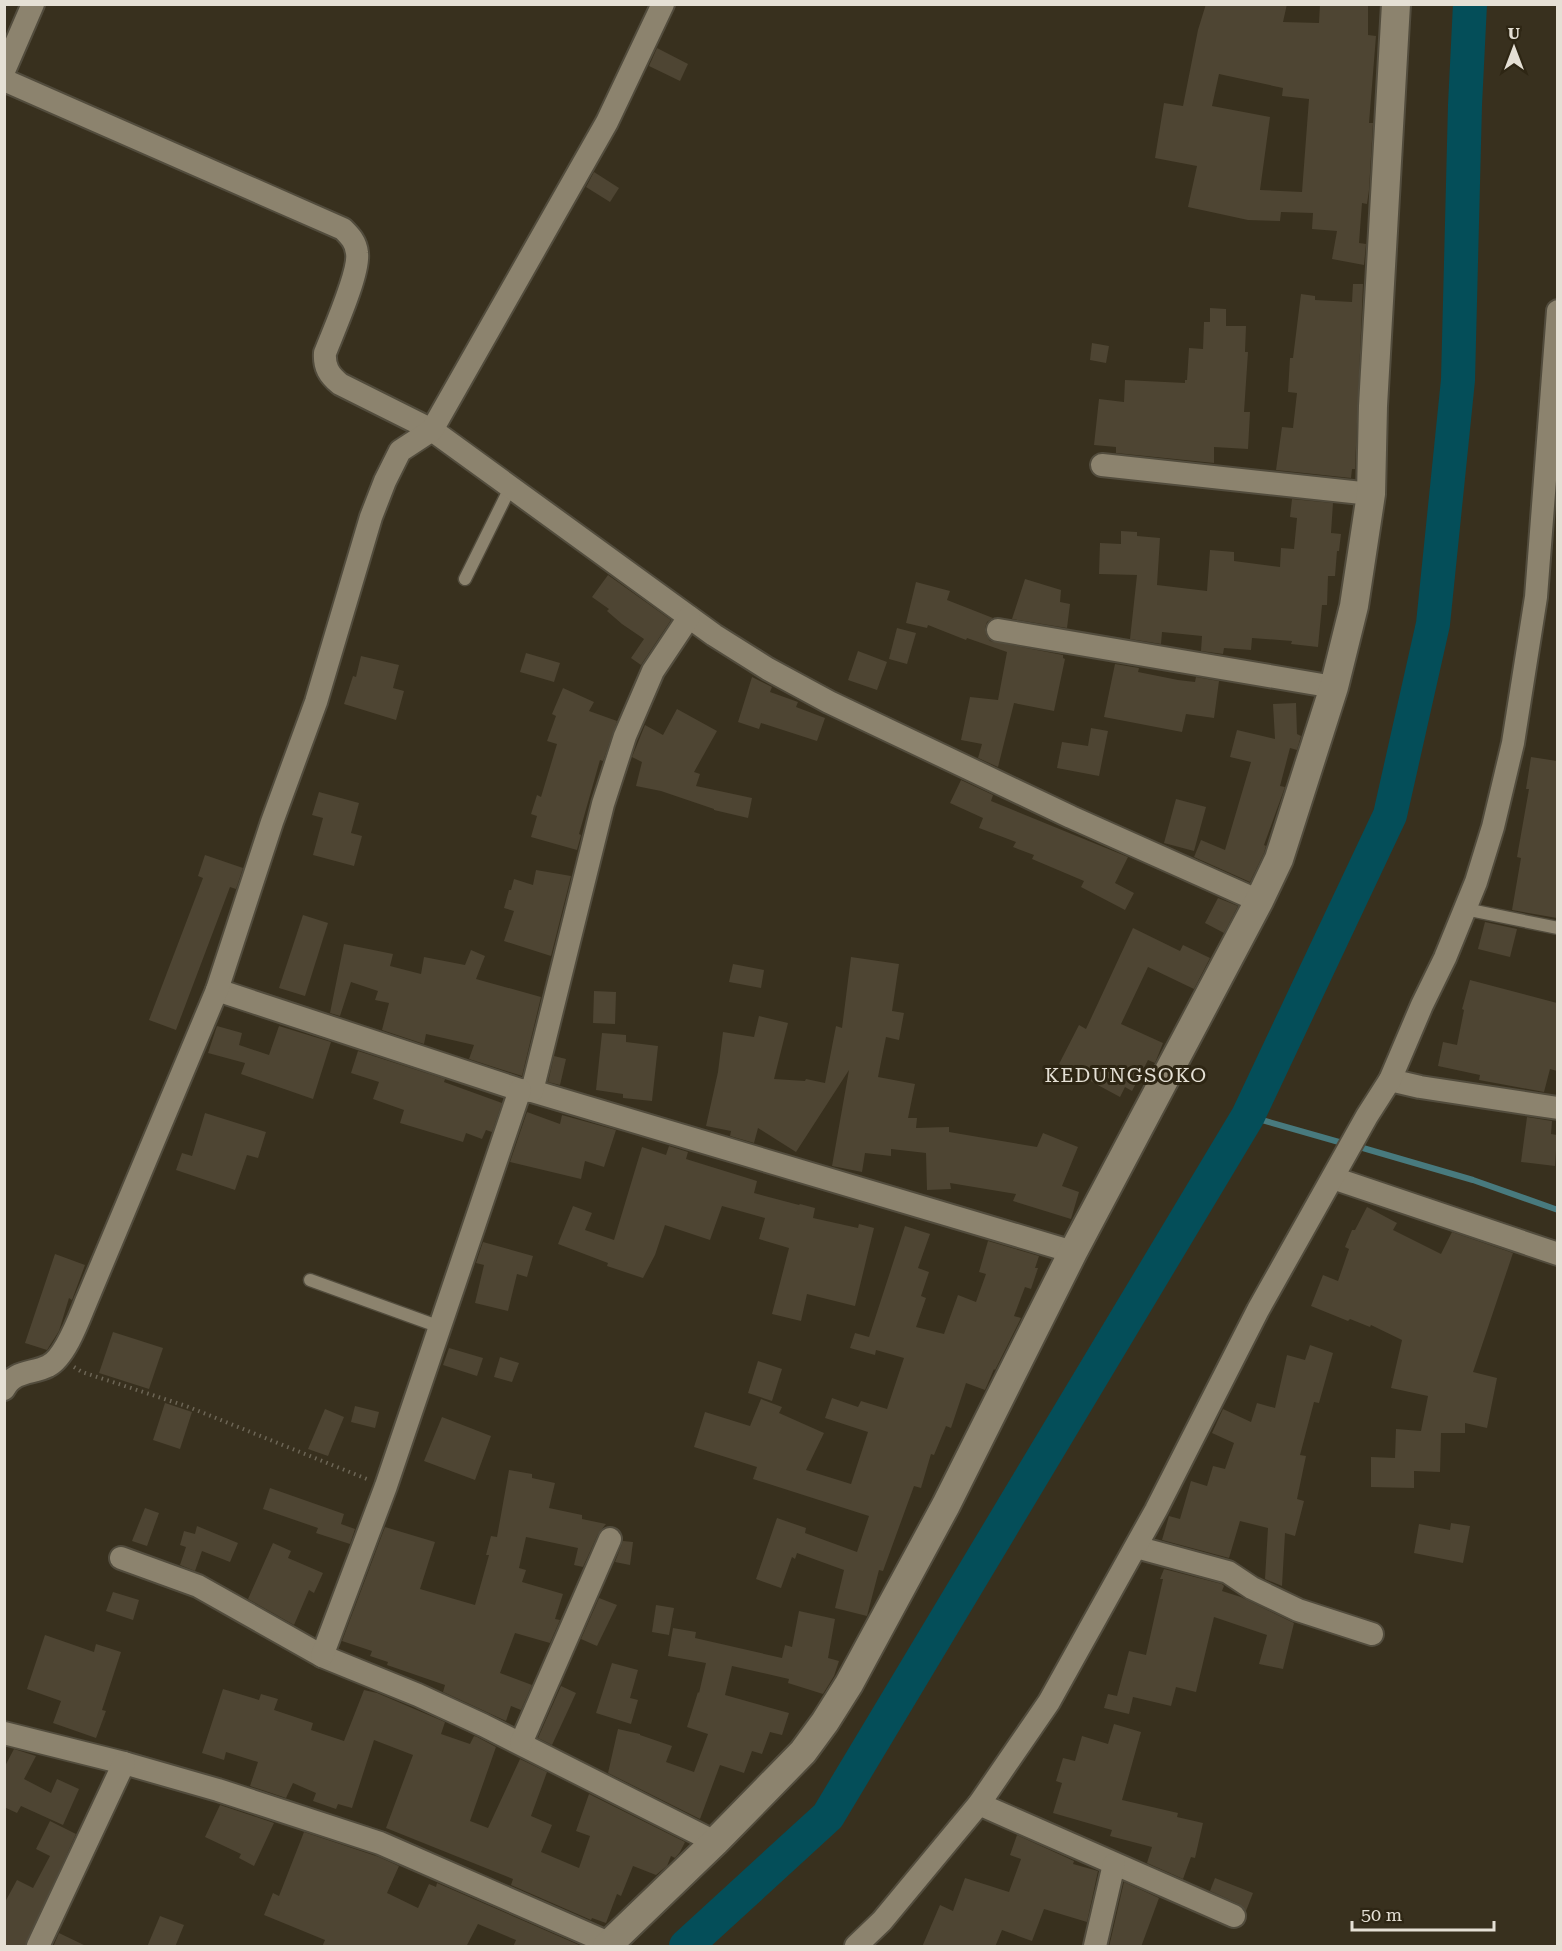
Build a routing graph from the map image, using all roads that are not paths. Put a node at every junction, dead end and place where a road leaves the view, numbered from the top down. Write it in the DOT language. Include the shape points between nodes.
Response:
graph roads {
  1 [pos="33,4"];
  2 [pos="663,4"];
  3 [pos="1396,4"];
  4 [pos="4,71"];
  5 [pos="4,80"];
  6 [pos="1557,311"];
  7 [pos="432,430"];
  8 [pos="1102,465"];
  9 [pos="510,488"];
  10 [pos="1371,494"];
  11 [pos="465,579"];
  12 [pos="689,616"];
  13 [pos="998,630"];
  14 [pos="1334,687"];
  15 [pos="1259,901"];
  16 [pos="1466,909"];
  17 [pos="1557,928"];
  18 [pos="217,990"];
  19 [pos="1390,1080"];
  20 [pos="526,1091"];
  21 [pos="1557,1108"];
  22 [pos="1335,1174"];
  23 [pos="1073,1252"];
  24 [pos="1557,1254"];
  25 [pos="310,1280"];
  26 [pos="440,1327"];
  27 [pos="4,1389"];
  28 [pos="610,1539"];
  29 [pos="1136,1547"];
  30 [pos="121,1558"];
  31 [pos="1372,1634"];
  32 [pos="322,1656"];
  33 [pos="4,1733"];
  34 [pos="521,1743"];
  35 [pos="124,1763"];
  36 [pos="979,1804"];
  37 [pos="715,1842"];
  38 [pos="1114,1864"];
  39 [pos="1234,1916"];
  40 [pos="609,1945"];
  41 [pos="38,1947"];
  42 [pos="856,1947"];
  43 [pos="1095,1947"];
  1 -- 4 [label="street"];
  2 -- 7 [label="street" via="607,122"];
  3 -- 10 [label="street"];
  5 -- 7 [label="street" via="343,229 354,241 358,254 325,353 327,370 340,384"];
  6 -- 16 [label="street" via="1541,544 1526,666 1504,787"];
  7 -- 9 [label="street"];
  7 -- 18 [label="street" via="400,451 371,517 316,702"];
  8 -- 10 [label="street"];
  9 -- 11 [label="lane"];
  9 -- 12 [label="street"];
  10 -- 14 [label="street" via="1354,606"];
  12 -- 15 [label="street" via="768,669 829,702"];
  12 -- 20 [label="street" via="653,671 622,748 603,804"];
  13 -- 14 [label="street"];
  14 -- 15 [label="street" via="1279,860"];
  15 -- 23 [label="street"];
  16 -- 17 [label="lane"];
  16 -- 19 [label="street"];
  18 -- 20 [label="street"];
  18 -- 27 [label="street" via="71,1336 49,1366 16,1375"];
  19 -- 21 [label="street"];
  19 -- 22 [label="street"];
  20 -- 23 [label="street"];
  20 -- 26 [label="street"];
  22 -- 24 [label="street"];
  22 -- 29 [label="street" via="1258,1310"];
  23 -- 37 [label="street" via="946,1505 849,1684 803,1752"];
  25 -- 26 [label="lane"];
  26 -- 32 [label="street"];
  28 -- 34 [label="street"];
  29 -- 31 [label="street" via="1228,1572 1298,1610"];
  29 -- 36 [label="street" via="1049,1702"];
  30 -- 32 [label="street" via="198,1586"];
  32 -- 34 [label="street"];
  33 -- 35 [label="street"];
  34 -- 37 [label="street"];
  35 -- 40 [label="street" via="380,1843"];
  35 -- 41 [label="street"];
  36 -- 38 [label="street"];
  36 -- 42 [label="street"];
  37 -- 40 [label="street"];
  38 -- 39 [label="street"];
  38 -- 43 [label="street"];
}
